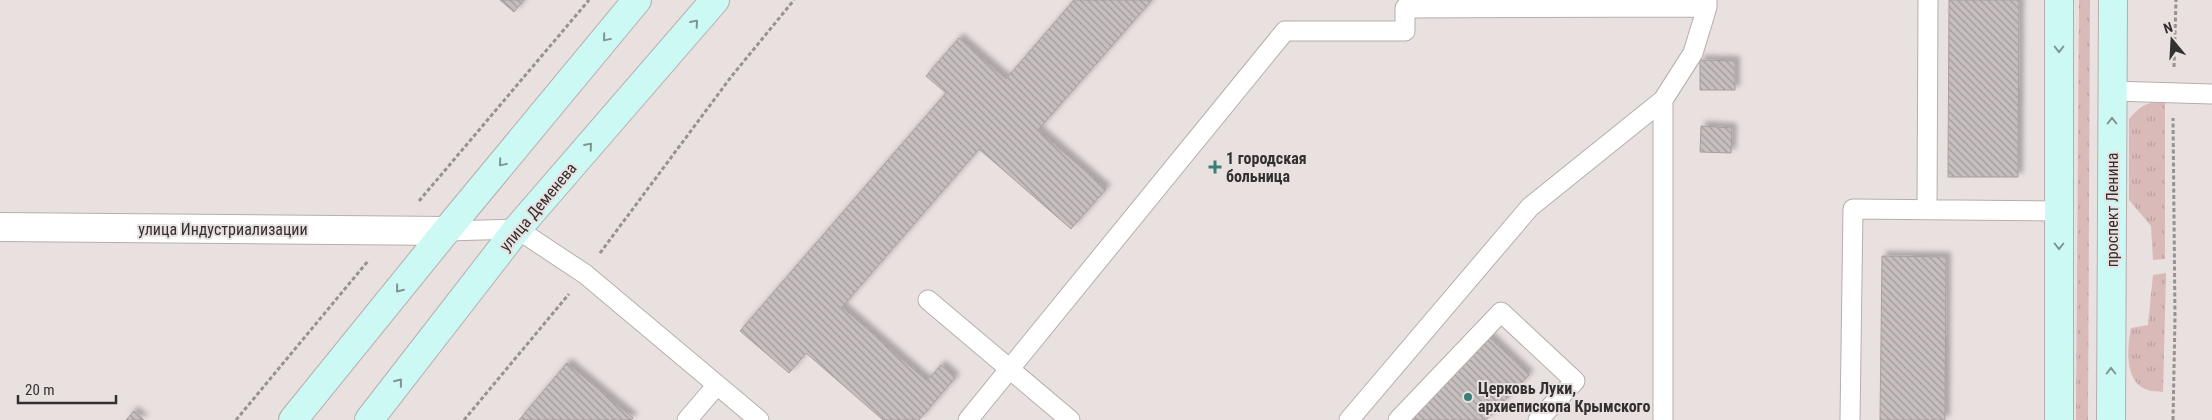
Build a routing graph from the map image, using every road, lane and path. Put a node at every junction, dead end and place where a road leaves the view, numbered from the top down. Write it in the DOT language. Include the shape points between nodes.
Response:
graph roads {
  1 [pos="637,0"];
  2 [pos="715,0"];
  3 [pos="794,0"];
  4 [pos="1928,0"];
  5 [pos="2059,0"];
  6 [pos="2114,0"];
  7 [pos="2176,0"];
  8 [pos="1707,4"];
  9 [pos="2112,91"];
  10 [pos="2173,93"];
  11 [pos="2212,94"];
  12 [pos="1663,100"];
  13 [pos="1927,210"];
  14 [pos="2060,211"];
  15 [pos="0,227"];
  16 [pos="517,229"];
  17 [pos="446,231"];
  18 [pos="585,274"];
  19 [pos="928,300"];
  20 [pos="1010,369"];
  21 [pos="716,385"];
  22 [pos="293,420"];
  23 [pos="369,420"];
  24 [pos="464,420"];
  25 [pos="687,420"];
  26 [pos="759,420"];
  27 [pos="968,420"];
  28 [pos="1070,420"];
  29 [pos="1349,420"];
  30 [pos="1398,420"];
  31 [pos="1538,420"];
  32 [pos="1663,420"];
  33 [pos="1850,420"];
  34 [pos="2059,420"];
  35 [pos="2111,420"];
  36 [pos="2173,420"];
  1 -- 17 [label="main road, one-way"];
  16 -- 2 [label="main road, улица Деменева, one-way"];
  3 -- 18 [label="path" via="731,78"];
  4 -- 13 [label="lane"];
  5 -- 14 [label="main road, one-way"];
  6 -- 9 [label="main road, проспект Ленина"];
  7 -- 10 [label="path"];
  8 -- 12 [label="lane" via="1693,53"];
  8 -- 20 [label="lane" via="1405,8 1405,30 1285,31"];
  9 -- 10 [label="lane"];
  35 -- 9 [label="main road, проспект Ленина, one-way"];
  10 -- 11 [label="lane"];
  10 -- 36 [label="path"];
  12 -- 29 [label="lane" via="1530,208"];
  12 -- 32 [label="lane"];
  13 -- 14 [label="lane"];
  13 -- 33 [label="lane" via="1853,209"];
  14 -- 34 [label="main road, one-way"];
  15 -- 17 [label="street, улица Индустриализации"];
  16 -- 17 [label="lane"];
  16 -- 18 [label="lane"];
  23 -- 16 [label="main road, улица Деменева, one-way"];
  17 -- 22 [label="main road, one-way"];
  18 -- 21 [label="lane"];
  18 -- 24 [label="path"];
  19 -- 20 [label="lane"];
  20 -- 27 [label="lane"];
  20 -- 28 [label="lane"];
  21 -- 25 [label="lane"];
  21 -- 26 [label="lane"];
  30 -- 31 [label="lane" via="1501,312 1575,381"];
}
